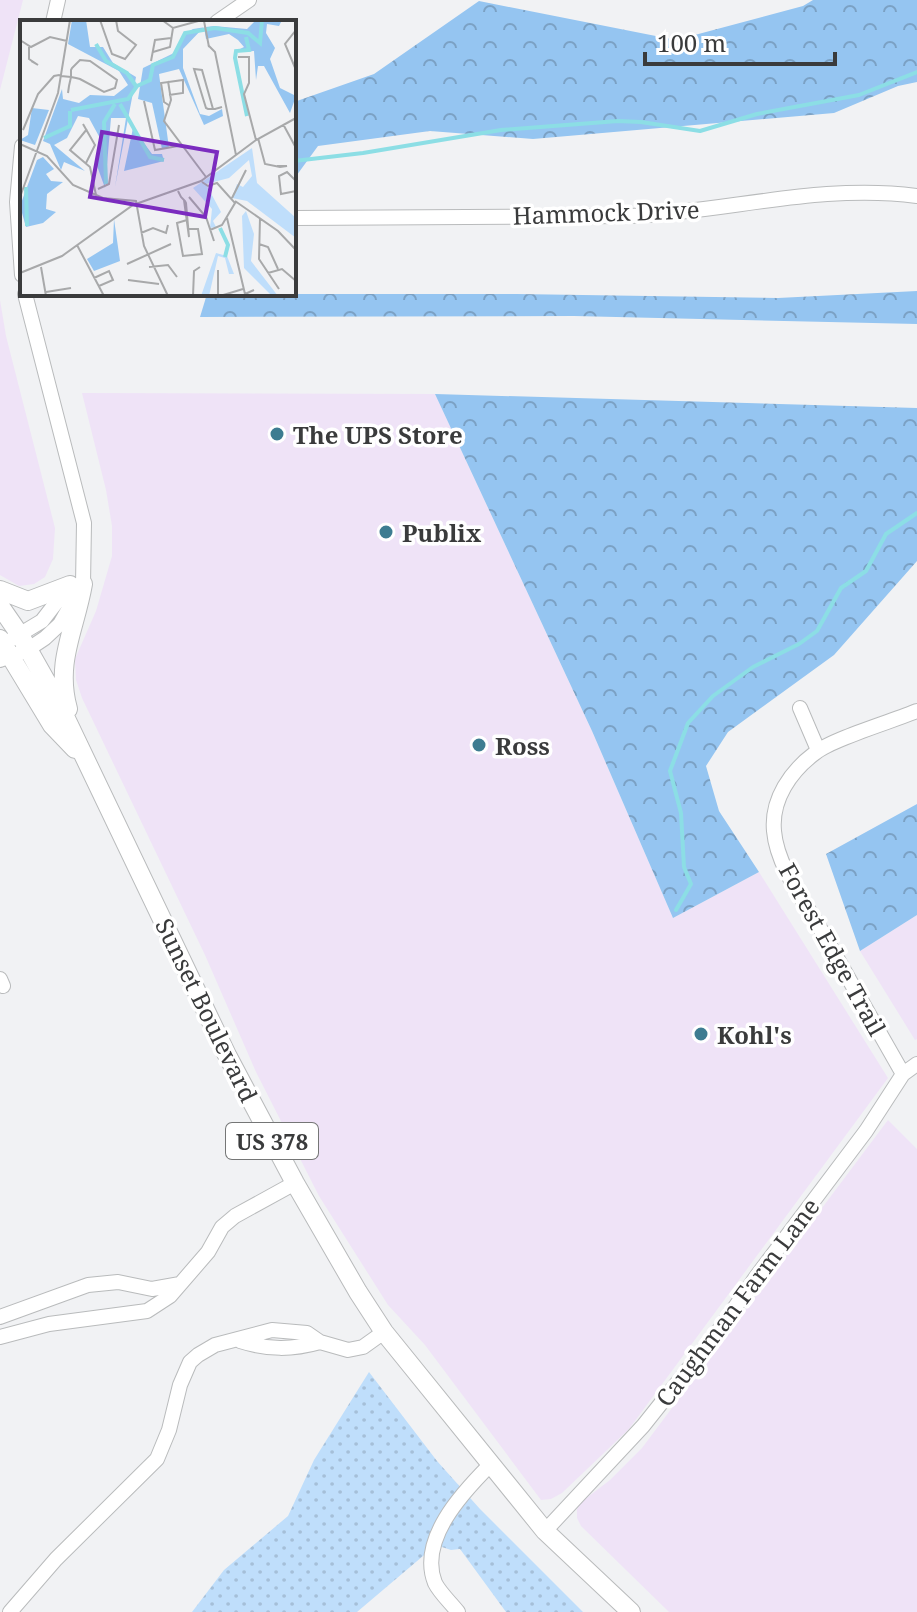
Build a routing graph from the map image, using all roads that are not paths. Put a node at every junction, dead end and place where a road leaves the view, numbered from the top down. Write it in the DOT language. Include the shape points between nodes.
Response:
graph roads {
  1 [pos="58,0"];
  2 [pos="249,0"];
  3 [pos="53,20"];
  4 [pos="220,20"];
  5 [pos="20,168"];
  6 [pos="917,196"];
  7 [pos="296,218"];
  8 [pos="20,246"];
  9 [pos="26,296"];
  10 [pos="78,578"];
  11 [pos="0,590"];
  12 [pos="0,606"];
  13 [pos="24,642"];
  14 [pos="2,649"];
  15 [pos="800,708"];
  16 [pos="917,711"];
  17 [pos="80,750"];
  18 [pos="818,750"];
  19 [pos="917,1064"];
  20 [pos="903,1074"];
  21 [pos="295,1183"];
  22 [pos="181,1284"];
  23 [pos="0,1317"];
  24 [pos="384,1332"];
  25 [pos="0,1337"];
  26 [pos="490,1465"];
  27 [pos="545,1531"];
  28 [pos="10,1612"];
  29 [pos="458,1612"];
  30 [pos="631,1612"];
  1 -- 3 [label="street"];
  2 -- 4 [label="street"];
  5 -- 8 [label="street"];
  6 -- 7 [label="street, Hammock Drive" via="828,192 630,216"];
  9 -- 10 [label="street" via="80,503 85,539"];
  10 -- 11 [label="main road" via="28,601"];
  10 -- 13 [label="street"];
  10 -- 17 [label="main road" via="78,613 62,668"];
  12 -- 13 [label="main road, Sunset Boulevard / US 378"];
  13 -- 14 [label="street"];
  13 -- 17 [label="main road, Sunset Boulevard / US 378"];
  14 -- 17 [label="main road" via="52,725"];
  15 -- 18 [label="street"];
  16 -- 18 [label="street, Forest Edge Trail"];
  17 -- 21 [label="main road, Sunset Boulevard / US 378"];
  18 -- 20 [label="street, Forest Edge Trail" via="783,789 775,813 778,851"];
  19 -- 20 [label="street, Caughman Farm Lane"];
  20 -- 27 [label="street, Caughman Farm Lane" via="717,1333 643,1426"];
  21 -- 22 [label="street" via="222,1227"];
  21 -- 24 [label="main road, Sunset Boulevard / US 378"];
  22 -- 23 [label="street" via="152,1289 118,1282 88,1285"];
  22 -- 25 [label="street" via="147,1311 49,1324"];
  24 -- 26 [label="main road, Sunset Boulevard / US 378"];
  24 -- 28 [label="street" via="363,1347 348,1350 307,1333 262,1333 215,1345 190,1362 157,1459"];
  26 -- 27 [label="main road, Sunset Boulevard / US 378"];
  26 -- 29 [label="street" via="461,1494 433,1544 437,1586"];
  27 -- 30 [label="main road, Sunset Boulevard / US 378"];
}
